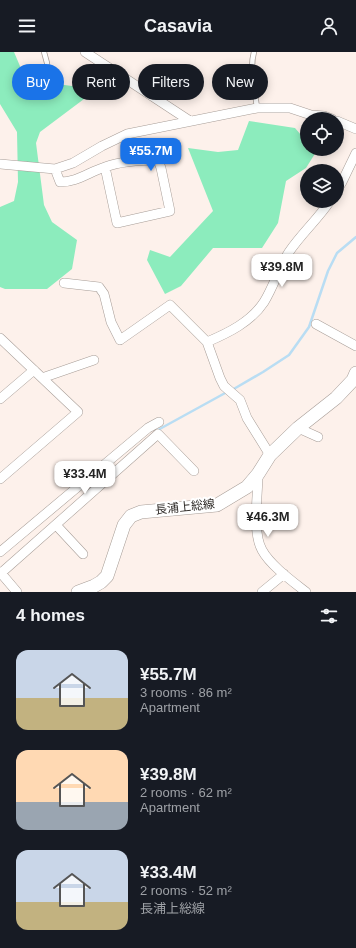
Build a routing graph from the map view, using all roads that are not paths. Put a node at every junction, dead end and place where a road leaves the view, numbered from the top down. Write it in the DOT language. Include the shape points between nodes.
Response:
graph roads {
  1 [pos="44,52"];
  2 [pos="85,52"];
  3 [pos="248,52"];
  4 [pos="253,54"];
  5 [pos="47,63"];
  6 [pos="257,108"];
  7 [pos="302,112"];
  8 [pos="190,122"];
  9 [pos="344,124"];
  10 [pos="356,129"];
  11 [pos="356,153"];
  12 [pos="0,164"];
  13 [pos="105,167"];
  14 [pos="55,169"];
  15 [pos="344,178"];
  16 [pos="324,208"];
  17 [pos="64,283"];
  18 [pos="316,324"];
  19 [pos="0,338"];
  20 [pos="207,342"];
  21 [pos="356,346"];
  22 [pos="94,360"];
  23 [pos="34,370"];
  24 [pos="42,378"];
  25 [pos="355,378"];
  26 [pos="0,399"];
  27 [pos="159,422"];
  28 [pos="298,428"];
  29 [pos="318,437"];
  30 [pos="270,455"];
  31 [pos="194,471"];
  32 [pos="258,474"];
  33 [pos="0,479"];
  34 [pos="56,525"];
  35 [pos="0,552"];
  36 [pos="83,554"];
  37 [pos="0,573"];
  38 [pos="284,574"];
  39 [pos="17,592"];
  40 [pos="78,592"];
  41 [pos="262,592"];
  42 [pos="306,592"];
  1 -- 5 [label="lane"];
  2 -- 8 [label="street"];
  3 -- 4 [label="lane"];
  4 -- 6 [label="lane"];
  6 -- 7 [label="street" via="290,108"];
  6 -- 8 [label="street"];
  8 -- 14 [label="street" via="127,134 73,163"];
  9 -- 10 [label="street"];
  11 -- 15 [label="street"];
  12 -- 14 [label="street"];
  13 -- 13 [label="street" via="136,160 158,160 170,211 118,223"];
  13 -- 14 [label="street" via="70,182 60,182"];
  16 -- 20 [label="street" via="288,253 264,302 234,330"];
  17 -- 20 [label="street" via="99,287 104,294 111,322 120,340 170,305"];
  18 -- 21 [label="street"];
  19 -- 23 [label="street"];
  20 -- 30 [label="street" via="224,386 240,400 247,418"];
  22 -- 24 [label="street"];
  23 -- 24 [label="street"];
  23 -- 26 [label="street"];
  24 -- 33 [label="street" via="78,412"];
  25 -- 28 [label="main road, 長浦上総線" via="336,398"];
  27 -- 35 [label="street" via="148,428"];
  28 -- 29 [label="street"];
  28 -- 30 [label="main road, 長浦上総線"];
  30 -- 32 [label="main road, 長浦上総線"];
  31 -- 34 [label="street" via="158,434"];
  32 -- 38 [label="street" via="258,542 265,555"];
  32 -- 40 [label="main road, 長浦上総線" via="247,487 217,505 141,512 131,516 119,535 107,576 94,586"];
  34 -- 36 [label="street"];
  34 -- 37 [label="street"];
  37 -- 39 [label="street"];
  38 -- 41 [label="street"];
  38 -- 42 [label="street"];
}
